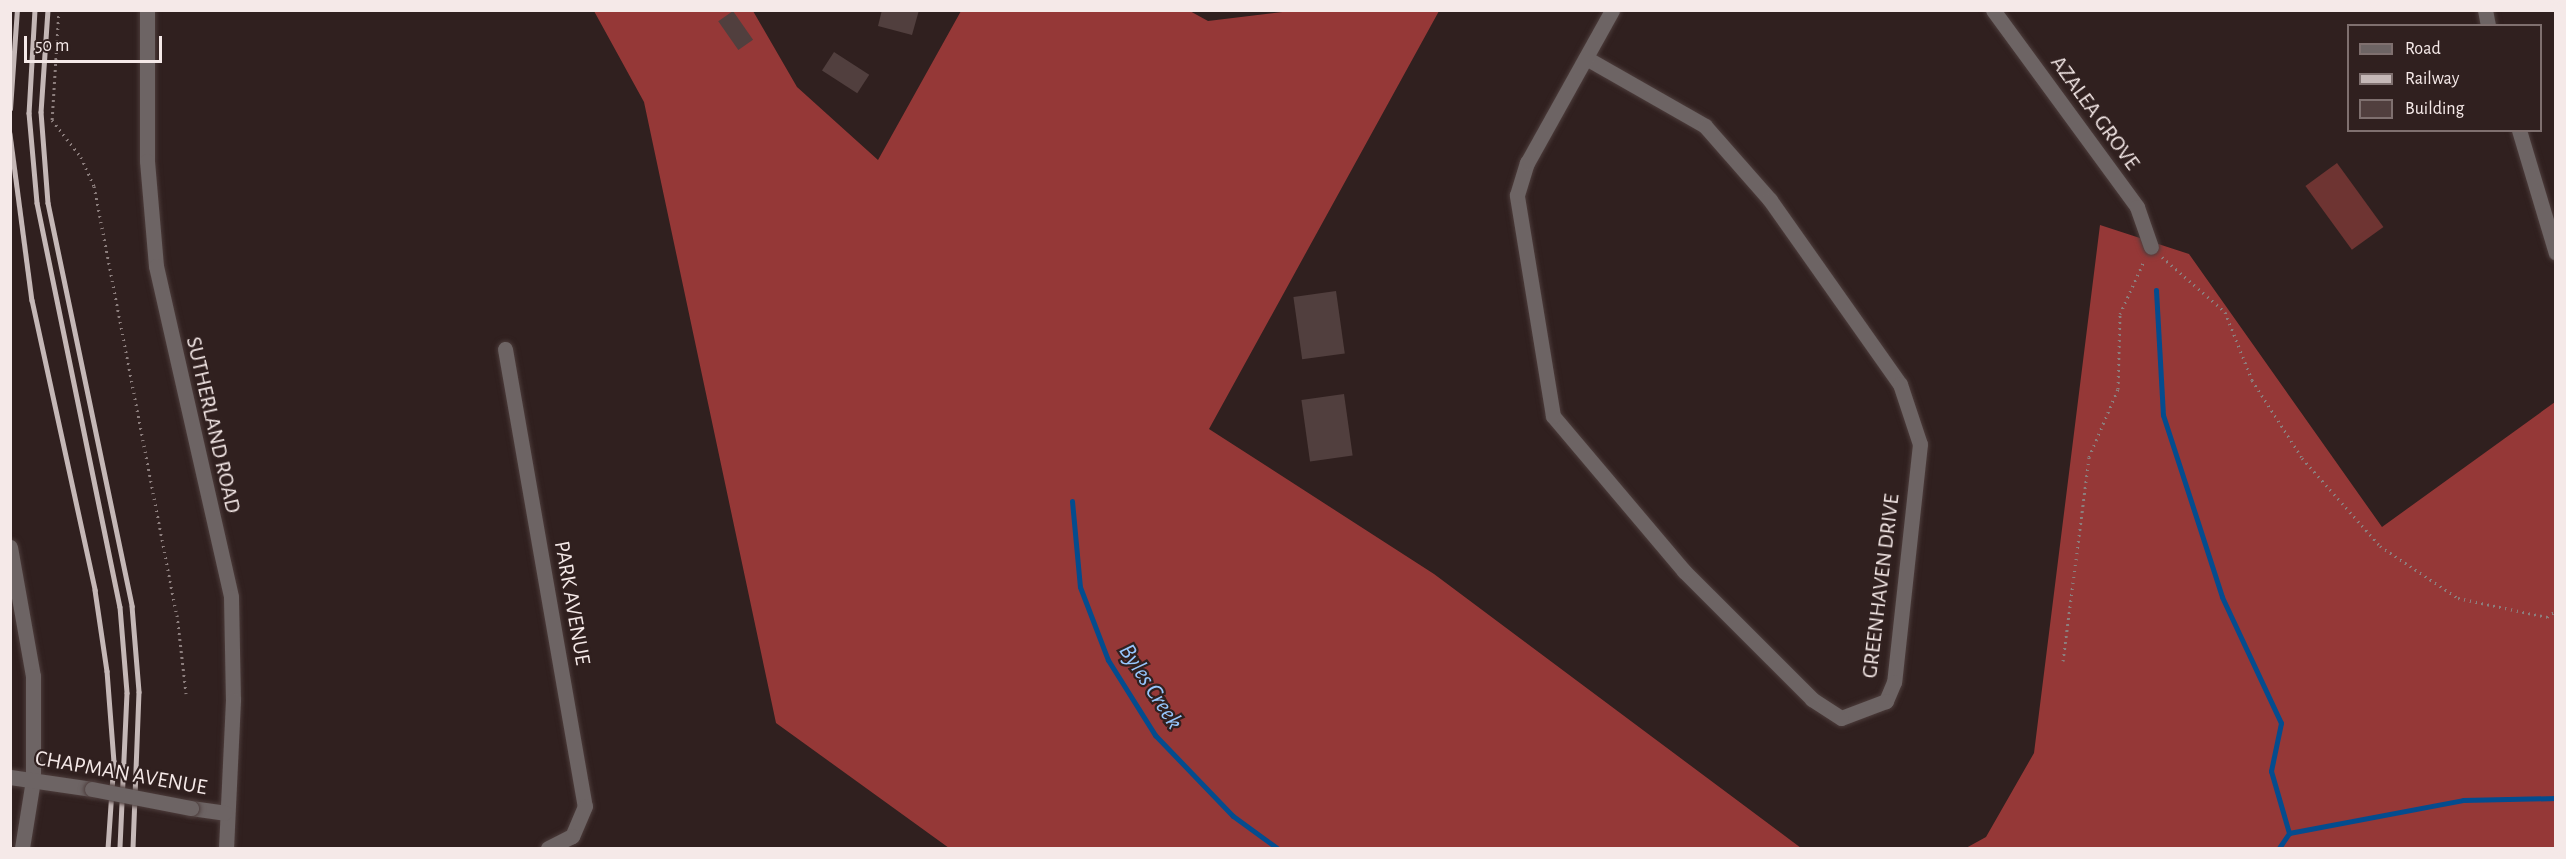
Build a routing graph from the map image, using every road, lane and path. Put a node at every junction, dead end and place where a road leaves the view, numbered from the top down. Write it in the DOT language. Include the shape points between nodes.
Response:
graph roads {
  1 [pos="59,10"];
  2 [pos="147,10"];
  3 [pos="1612,10"];
  4 [pos="1993,10"];
  5 [pos="1586,58"];
  6 [pos="2520,132"];
  7 [pos="2151,247"];
  8 [pos="2556,253"];
  9 [pos="505,349"];
  10 [pos="10,547"];
  11 [pos="2556,611"];
  12 [pos="2063,661"];
  13 [pos="186,693"];
  14 [pos="10,777"];
  15 [pos="33,780"];
  16 [pos="225,813"];
  17 [pos="22,849"];
  18 [pos="225,849"];
  19 [pos="548,849"];
  1 -- 13 [label="path" via="52,120 81,157 94,186 177,615"];
  2 -- 16 [label="street, SUTHERLAND ROAD" via="147,161 156,267 231,597 233,700"];
  3 -- 5 [label="street, GREENHAVEN DRIVE"];
  4 -- 7 [label="street, AZALEA GROVE" via="2137,207"];
  5 -- 5 [label="street, GREENHAVEN DRIVE" via="1527,163 1517,195 1553,416 1684,571 1812,699 1841,718 1886,701 1894,682 1920,444 1900,384 1770,200 1705,126"];
  6 -- 8 [label="street"];
  7 -- 11 [label="path" via="2225,312 2252,380 2302,458 2380,546 2458,598 2547,617"];
  7 -- 12 [label="path" via="2120,314 2118,389 2089,457"];
  9 -- 19 [label="street, PARK AVENUE" via="585,806 572,836"];
  10 -- 15 [label="street" via="33,676"];
  14 -- 15 [label="street, CHAPMAN AVENUE"];
  15 -- 16 [label="street, CHAPMAN AVENUE, bridge"];
  15 -- 17 [label="street"];
  16 -- 18 [label="street, SUTHERLAND ROAD"];
}
